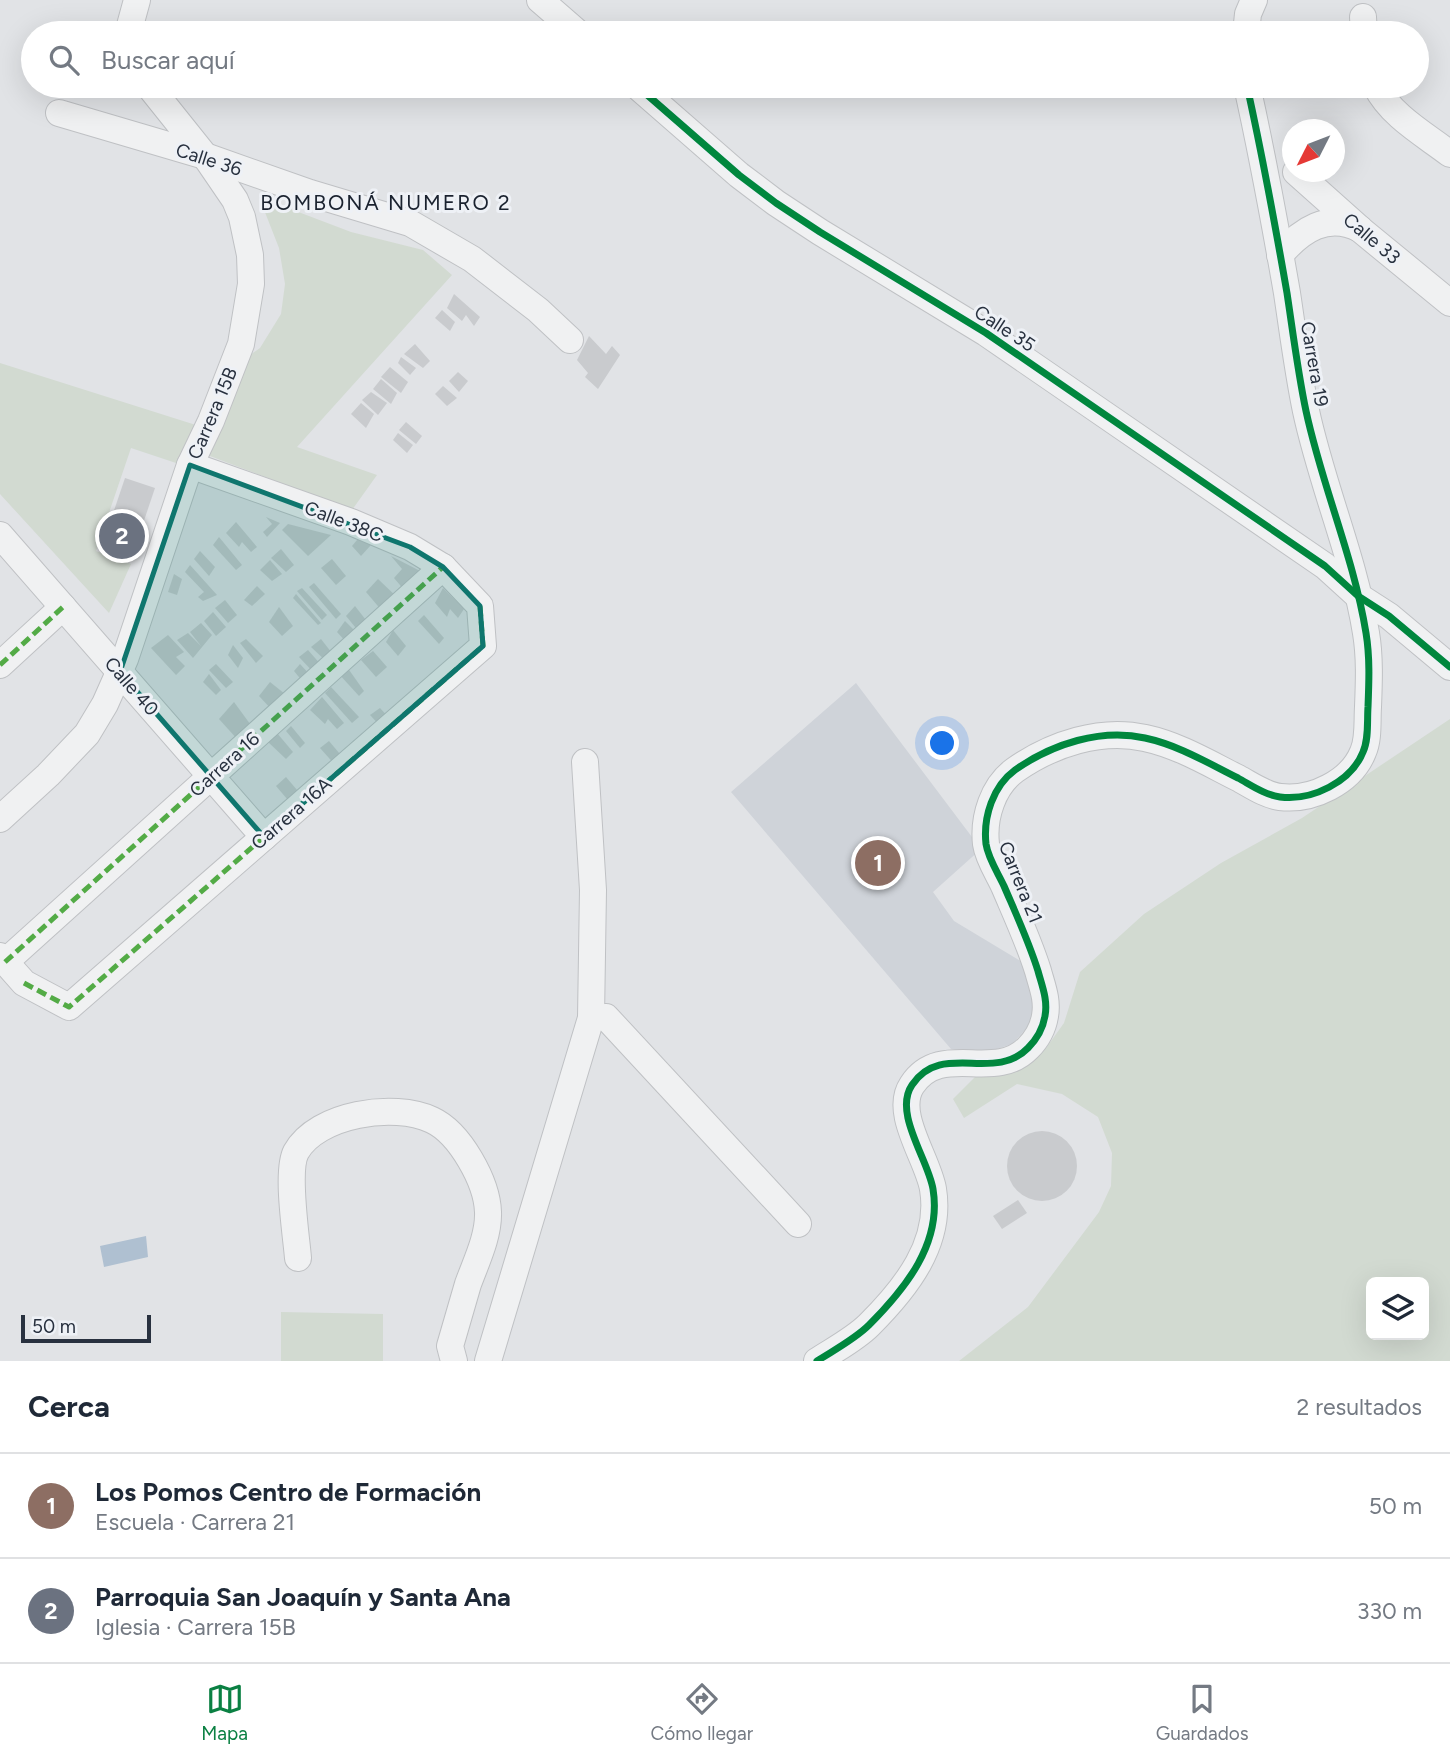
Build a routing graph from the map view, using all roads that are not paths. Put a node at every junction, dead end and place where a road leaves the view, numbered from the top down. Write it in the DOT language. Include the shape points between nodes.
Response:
graph roads {
  1 [pos="137,0"];
  2 [pos="540,0"];
  3 [pos="1254,0"];
  4 [pos="131,21"];
  5 [pos="564,21"];
  6 [pos="1247,21"];
  7 [pos="159,98"];
  8 [pos="651,98"];
  9 [pos="1250,98"];
  10 [pos="1383,98"];
  11 [pos="59,113"];
  12 [pos="1257,133"];
  13 [pos="1450,154"];
  14 [pos="205,156"];
  15 [pos="1282,158"];
  16 [pos="1308,182"];
  17 [pos="1362,230"];
  18 [pos="1280,255"];
  19 [pos="1450,303"];
  20 [pos="570,340"];
  21 [pos="190,465"];
  22 [pos="0,535"];
  23 [pos="443,567"];
  24 [pos="1358,596"];
  25 [pos="480,606"];
  26 [pos="63,607"];
  27 [pos="0,665"];
  28 [pos="1450,667"];
  29 [pos="120,673"];
  30 [pos="585,762"];
  31 [pos="210,777"];
  32 [pos="0,819"];
  33 [pos="264,837"];
  34 [pos="3,959"];
  35 [pos="591,1018"];
  36 [pos="798,1224"];
  37 [pos="298,1258"];
  38 [pos="454,1361"];
  39 [pos="488,1361"];
  40 [pos="817,1361"];
  1 -- 4 [label="street"];
  2 -- 5 [label="street"];
  3 -- 6 [label="street"];
  7 -- 14 [label="street, Carrera 15B"];
  8 -- 24 [label="street, Calle 35" via="776,203 986,333 1325,566"];
  9 -- 12 [label="street, Carrera 19"];
  10 -- 13 [label="street"];
  11 -- 14 [label="street, Calle 36"];
  12 -- 15 [label="street, Calle 33"];
  12 -- 18 [label="street, Carrera 19"];
  14 -- 20 [label="street, Calle 36" via="410,223 472,259"];
  14 -- 21 [label="street, Carrera 15B" via="242,217 251,284 241,344"];
  16 -- 17 [label="street, Calle 33"];
  17 -- 18 [label="street" via="1335,222 1315,225"];
  17 -- 19 [label="street, Calle 33"];
  18 -- 24 [label="street, Carrera 19" via="1306,412"];
  21 -- 23 [label="street, Calle 38C" via="351,522"];
  21 -- 29 [label="street, Carrera 15B"];
  22 -- 26 [label="street, Calle 40"];
  23 -- 25 [label="street, Calle 38C"];
  23 -- 31 [label="street, Carrera 16"];
  24 -- 28 [label="street, Calle 35"];
  24 -- 40 [label="street, Carrera 21" via="1368,648 1365,749 1340,782 1320,791 1278,797 1185,751 1144,737 1101,734 1058,757 1015,771 1001,784 990,805 986,848 1032,951 1046,1000 1045,1020 1038,1037 1012,1060 992,1065 948,1062 915,1080 906,1096 907,1118 933,1188 934,1230 921,1262 867,1327"];
  25 -- 33 [label="street, Carrera 16A" via="483,646"];
  26 -- 27 [label="street"];
  26 -- 29 [label="street, Calle 40"];
  29 -- 31 [label="street, Calle 40"];
  29 -- 32 [label="street, Carrera 15B" via="87,734"];
  30 -- 35 [label="street" via="593,890"];
  31 -- 33 [label="street, Calle 40"];
  31 -- 34 [label="street, Carrera 16"];
  33 -- 34 [label="street, Carrera 16A" via="69,1007 24,983"];
  35 -- 36 [label="street" via="606,1017"];
  35 -- 39 [label="street"];
  37 -- 38 [label="street" via="292,1172 295,1154 310,1134 326,1124 393,1111 432,1120 457,1139 479,1175 488,1212 450,1346"];
}
